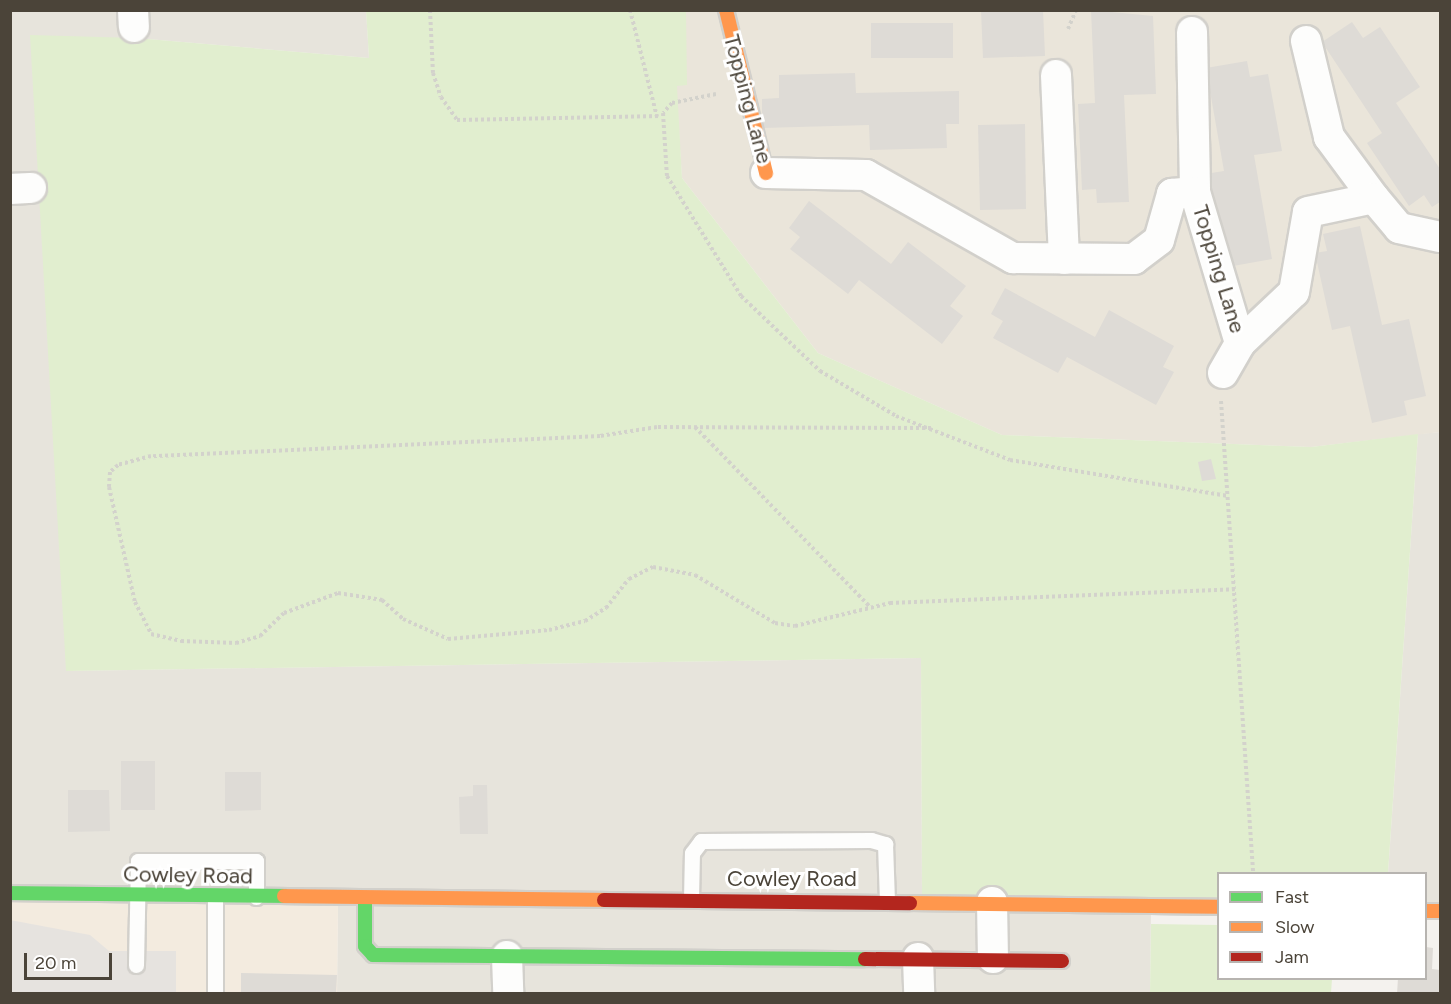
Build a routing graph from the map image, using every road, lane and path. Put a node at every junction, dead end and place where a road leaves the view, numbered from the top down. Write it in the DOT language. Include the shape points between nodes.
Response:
graph roads {
  1 [pos="430,10"];
  2 [pos="630,10"];
  3 [pos="726,10"];
  4 [pos="1076,10"];
  5 [pos="1068,29"];
  6 [pos="1192,32"];
  7 [pos="1306,41"];
  8 [pos="1056,75"];
  9 [pos="743,89"];
  10 [pos="659,117"];
  11 [pos="766,172"];
  12 [pos="1195,192"];
  13 [pos="1374,198"];
  14 [pos="1440,237"];
  15 [pos="1064,258"];
  16 [pos="1240,343"];
  17 [pos="1223,373"];
  18 [pos="696,427"];
  19 [pos="931,428"];
  20 [pos="1228,495"];
  21 [pos="1235,589"];
  22 [pos="870,607"];
  23 [pos="1253,872"];
  24 [pos="10,893"];
  25 [pos="137,895"];
  26 [pos="215,897"];
  27 [pos="256,897"];
  28 [pos="692,899"];
  29 [pos="365,900"];
  30 [pos="887,900"];
  31 [pos="992,902"];
  32 [pos="1217,907"];
  33 [pos="507,957"];
  34 [pos="918,958"];
  35 [pos="993,958"];
  36 [pos="1062,962"];
  37 [pos="136,964"];
  38 [pos="215,993"];
  39 [pos="508,993"];
  40 [pos="919,993"];
  1 -- 10 [label="path" via="433,73 441,97 457,120"];
  2 -- 10 [label="path"];
  3 -- 9 [label="main road, Topping Lane"];
  4 -- 5 [label="path"];
  6 -- 12 [label="street"];
  7 -- 13 [label="street" via="1329,137"];
  8 -- 15 [label="street"];
  9 -- 10 [label="path" via="672,103"];
  9 -- 11 [label="main road, Topping Lane"];
  10 -- 19 [label="path" via="663,160 675,197 764,322 820,371 896,416"];
  11 -- 15 [label="street, Topping Lane" via="866,175 1013,258"];
  12 -- 15 [label="street, Topping Lane" via="1172,194 1159,240 1134,259"];
  12 -- 16 [label="street, Topping Lane"];
  13 -- 14 [label="street" via="1400,228"];
  13 -- 16 [label="street, Topping Lane" via="1308,212 1294,292"];
  16 -- 17 [label="street"];
  17 -- 20 [label="path"];
  18 -- 19 [label="path"];
  18 -- 22 [label="path"];
  18 -- 22 [label="path" via="600,436 151,456 118,465 110,472 109,487 135,602 151,634 181,641 236,643 260,636 284,613 338,593 382,600 404,619 448,639 549,630 592,616 629,579 653,567 695,575 728,598 786,625"];
  19 -- 20 [label="path" via="1010,460"];
  20 -- 21 [label="path"];
  21 -- 22 [label="path"];
  21 -- 23 [label="path"];
  24 -- 25 [label="main road, Cowley Road"];
  25 -- 26 [label="main road, Cowley Road"];
  25 -- 27 [label="lane" via="138,861 256,861"];
  25 -- 37 [label="lane"];
  26 -- 27 [label="main road, Cowley Road"];
  26 -- 38 [label="lane"];
  27 -- 29 [label="main road, Cowley Road"];
  28 -- 29 [label="main road, Cowley Road"];
  28 -- 30 [label="main road, Cowley Road"];
  28 -- 30 [label="lane" via="692,853 701,841 871,840 885,844"];
  29 -- 33 [label="main road" via="365,946 373,955"];
  30 -- 31 [label="main road, Cowley Road"];
  31 -- 32 [label="main road, Cowley Road"];
  31 -- 35 [label="street"];
  33 -- 34 [label="main road"];
  33 -- 39 [label="street"];
  34 -- 35 [label="main road"];
  34 -- 40 [label="street"];
  35 -- 36 [label="main road"];
}
